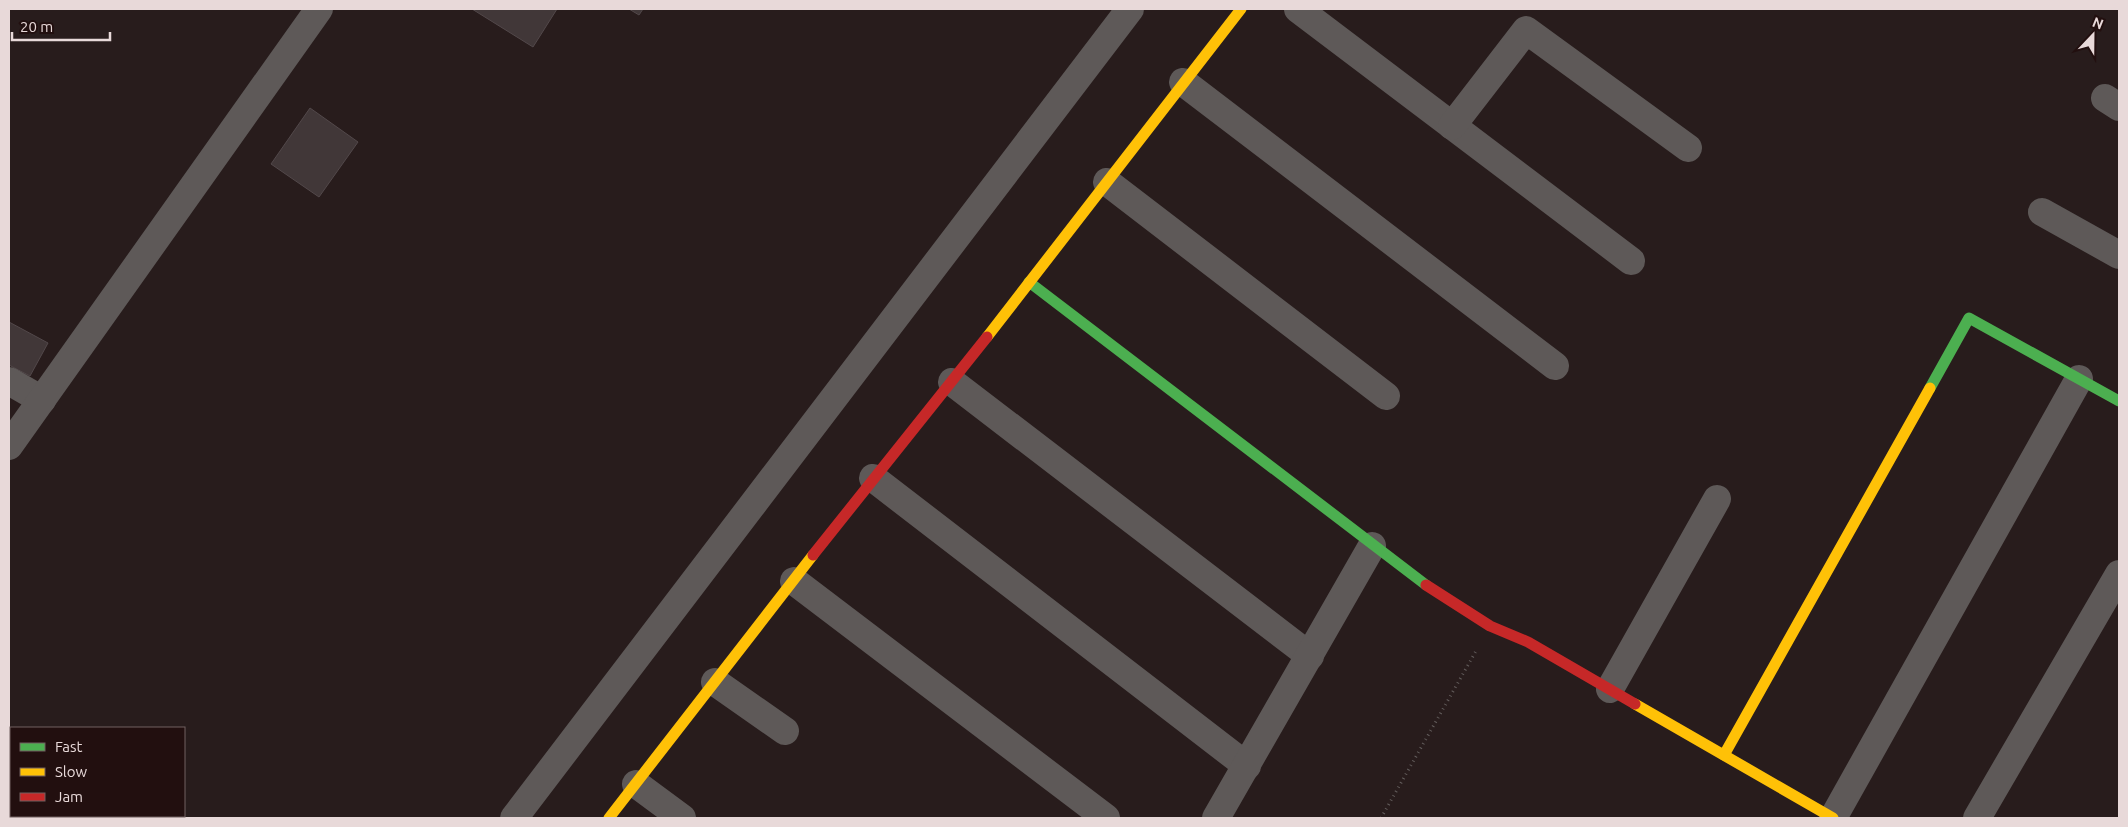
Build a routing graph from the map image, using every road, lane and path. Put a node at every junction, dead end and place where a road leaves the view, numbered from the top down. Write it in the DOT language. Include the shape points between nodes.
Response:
graph roads {
  1 [pos="319,9"];
  2 [pos="1130,9"];
  3 [pos="1240,9"];
  4 [pos="1298,9"];
  5 [pos="1183,82"];
  6 [pos="1452,126"];
  7 [pos="1688,148"];
  8 [pos="1107,182"];
  9 [pos="2042,212"];
  10 [pos="2119,255"];
  11 [pos="1631,262"];
  12 [pos="1029,282"];
  13 [pos="1555,366"];
  14 [pos="2079,379"];
  15 [pos="9,381"];
  16 [pos="952,382"];
  17 [pos="1386,396"];
  18 [pos="42,400"];
  19 [pos="2119,401"];
  20 [pos="9,446"];
  21 [pos="873,478"];
  22 [pos="1717,499"];
  23 [pos="1372,546"];
  24 [pos="2119,574"];
  25 [pos="794,581"];
  26 [pos="1490,626"];
  27 [pos="1310,656"];
  28 [pos="715,682"];
  29 [pos="1610,690"];
  30 [pos="785,731"];
  31 [pos="1724,755"];
  32 [pos="1247,766"];
  33 [pos="636,784"];
  34 [pos="514,818"];
  35 [pos="609,818"];
  36 [pos="682,818"];
  37 [pos="1106,818"];
  38 [pos="1216,818"];
  39 [pos="1382,818"];
  40 [pos="1833,818"];
  41 [pos="1977,818"];
  1 -- 18 [label="street"];
  2 -- 34 [label="street"];
  3 -- 5 [label="street"];
  4 -- 6 [label="street"];
  5 -- 8 [label="street"];
  5 -- 13 [label="street"];
  6 -- 7 [label="street" via="1526,30"];
  6 -- 11 [label="street"];
  8 -- 12 [label="street"];
  8 -- 17 [label="street"];
  9 -- 10 [label="street"];
  12 -- 16 [label="street"];
  12 -- 23 [label="street"];
  14 -- 19 [label="street"];
  14 -- 31 [label="street" via="1969,318"];
  14 -- 40 [label="street"];
  15 -- 18 [label="street"];
  16 -- 21 [label="street"];
  16 -- 27 [label="street"];
  18 -- 20 [label="street"];
  21 -- 25 [label="street"];
  21 -- 32 [label="street"];
  22 -- 29 [label="street"];
  23 -- 26 [label="street"];
  23 -- 27 [label="street"];
  24 -- 41 [label="street"];
  25 -- 28 [label="street"];
  25 -- 37 [label="street"];
  26 -- 29 [label="street" via="1528,642"];
  26 -- 39 [label="path"];
  27 -- 32 [label="street"];
  28 -- 30 [label="street"];
  28 -- 33 [label="street"];
  29 -- 31 [label="street"];
  31 -- 40 [label="street"];
  32 -- 38 [label="street"];
  33 -- 35 [label="street"];
  33 -- 36 [label="street"];
}
